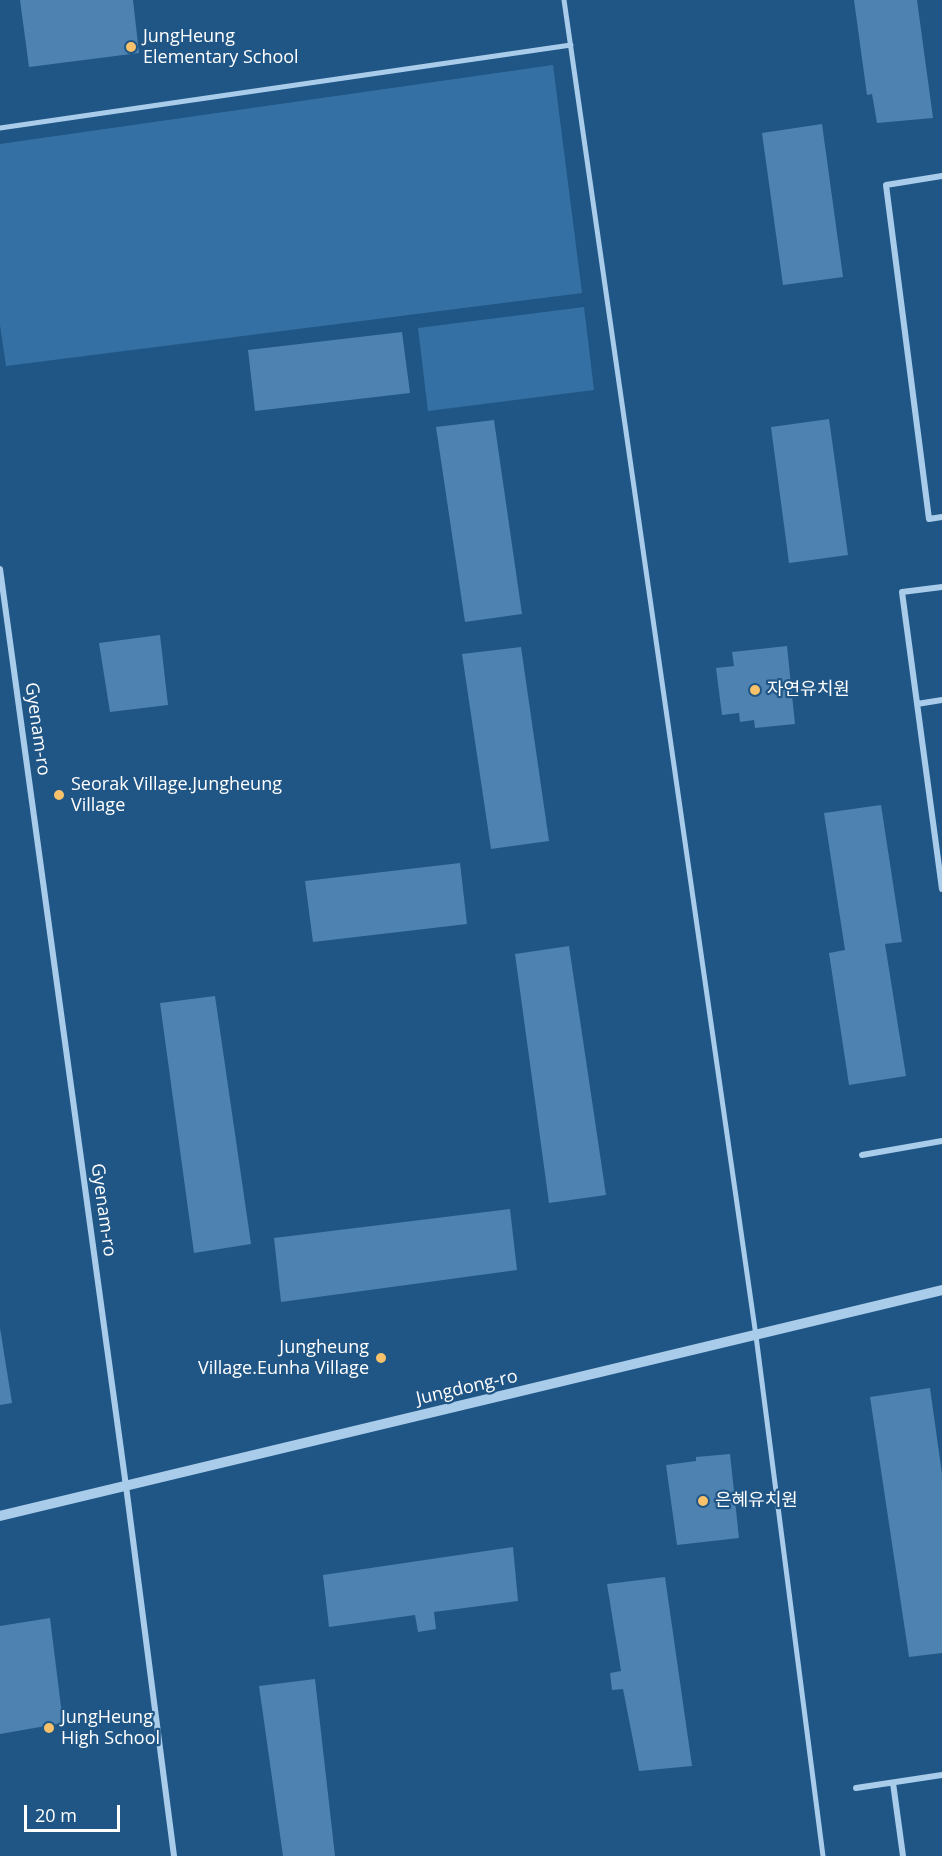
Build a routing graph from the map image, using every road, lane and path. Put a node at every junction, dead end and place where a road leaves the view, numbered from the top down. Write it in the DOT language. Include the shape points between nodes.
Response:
graph roads {
  1 [pos="564,0"];
  2 [pos="571,45"];
  3 [pos="0,128"];
  4 [pos="942,176"];
  5 [pos="942,517"];
  6 [pos="0,569"];
  7 [pos="942,587"];
  8 [pos="942,700"];
  9 [pos="917,704"];
  10 [pos="942,889"];
  11 [pos="942,1141"];
  12 [pos="862,1155"];
  13 [pos="942,1290"];
  14 [pos="756,1336"];
  15 [pos="126,1486"];
  16 [pos="0,1516"];
  17 [pos="942,1776"];
  18 [pos="893,1783"];
  19 [pos="856,1788"];
  20 [pos="174,1856"];
  21 [pos="823,1856"];
  22 [pos="903,1856"];
  1 -- 2 [label="street"];
  2 -- 3 [label="street"];
  2 -- 14 [label="street"];
  4 -- 5 [label="street" via="886,185 929,519"];
  6 -- 15 [label="street, Gyenam-ro"];
  7 -- 9 [label="street" via="902,592"];
  8 -- 9 [label="street"];
  9 -- 10 [label="street"];
  11 -- 12 [label="street"];
  13 -- 14 [label="street, Jungdong-ro"];
  14 -- 15 [label="street, Jungdong-ro"];
  14 -- 21 [label="street"];
  15 -- 16 [label="street, Jungdong-ro"];
  15 -- 20 [label="street, Gyenam-ro"];
  17 -- 18 [label="street"];
  18 -- 19 [label="street"];
  18 -- 22 [label="street"];
}
